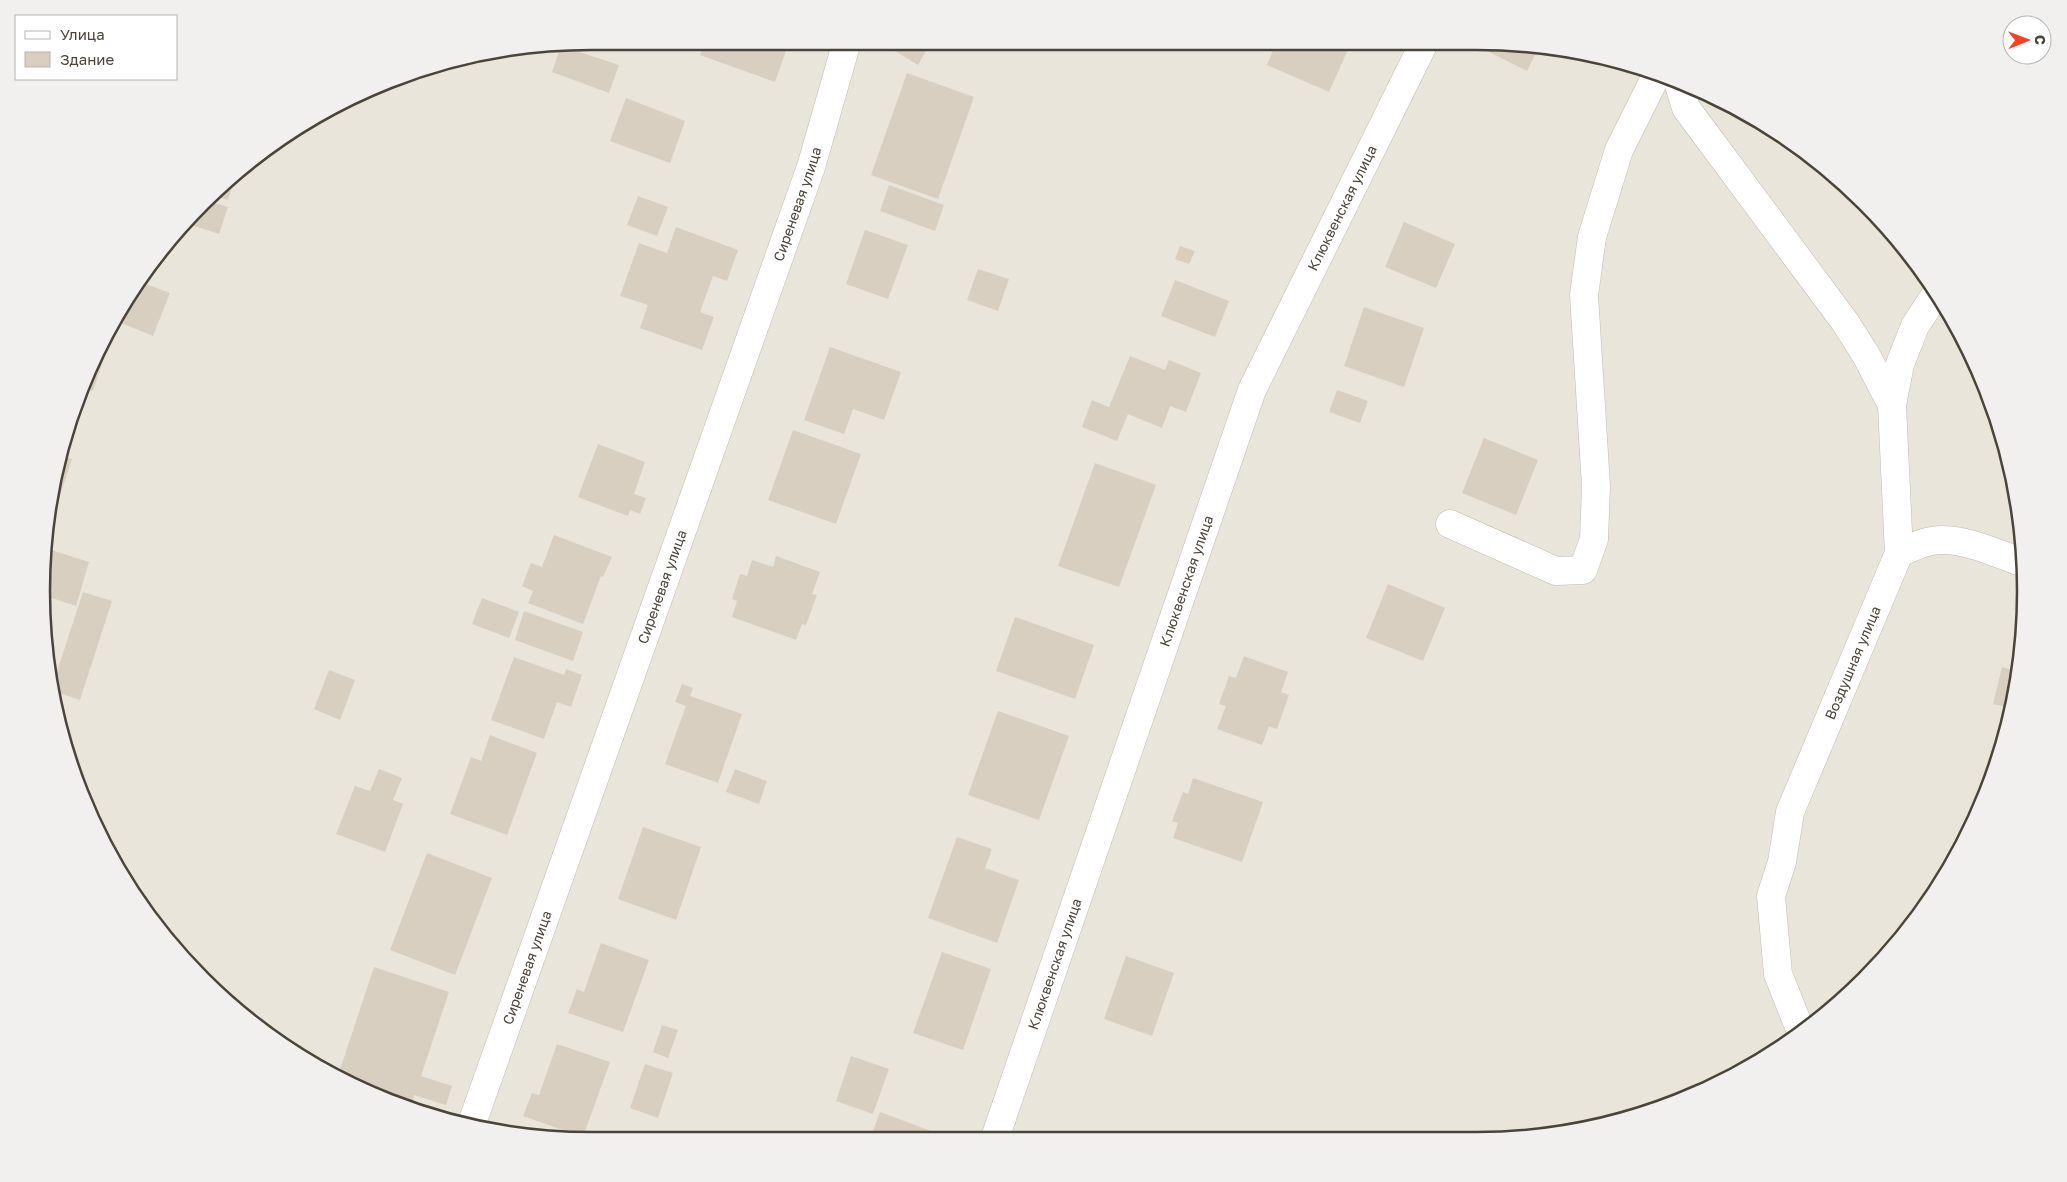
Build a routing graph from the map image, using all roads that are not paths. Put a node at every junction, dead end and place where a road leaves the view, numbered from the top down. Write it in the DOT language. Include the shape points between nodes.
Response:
graph roads {
  1 [pos="845,50"];
  2 [pos="1421,50"];
  3 [pos="1654,80"];
  4 [pos="1681,90"];
  5 [pos="1932,300"];
  6 [pos="1892,405"];
  7 [pos="1450,524"];
  8 [pos="1899,553"];
  9 [pos="2016,560"];
  10 [pos="1798,1025"];
  11 [pos="473,1119"];
  12 [pos="997,1132"];
  1 -- 11 [label="street, Сиреневая улица" via="811,167"];
  2 -- 12 [label="street, Клюквенская улица" via="1252,390"];
  3 -- 7 [label="street" via="1619,150 1592,237 1584,295 1596,486 1594,539 1583,570 1556,571"];
  4 -- 6 [label="street" via="1686,108 1845,322"];
  5 -- 6 [label="street, Воздушная улица" via="1915,326 1900,364"];
  6 -- 8 [label="street, Воздушная улица"];
  8 -- 9 [label="street" via="1928,542 1944,540"];
  8 -- 10 [label="street, Воздушная улица" via="1790,812 1782,862 1771,896 1778,974"];
}
